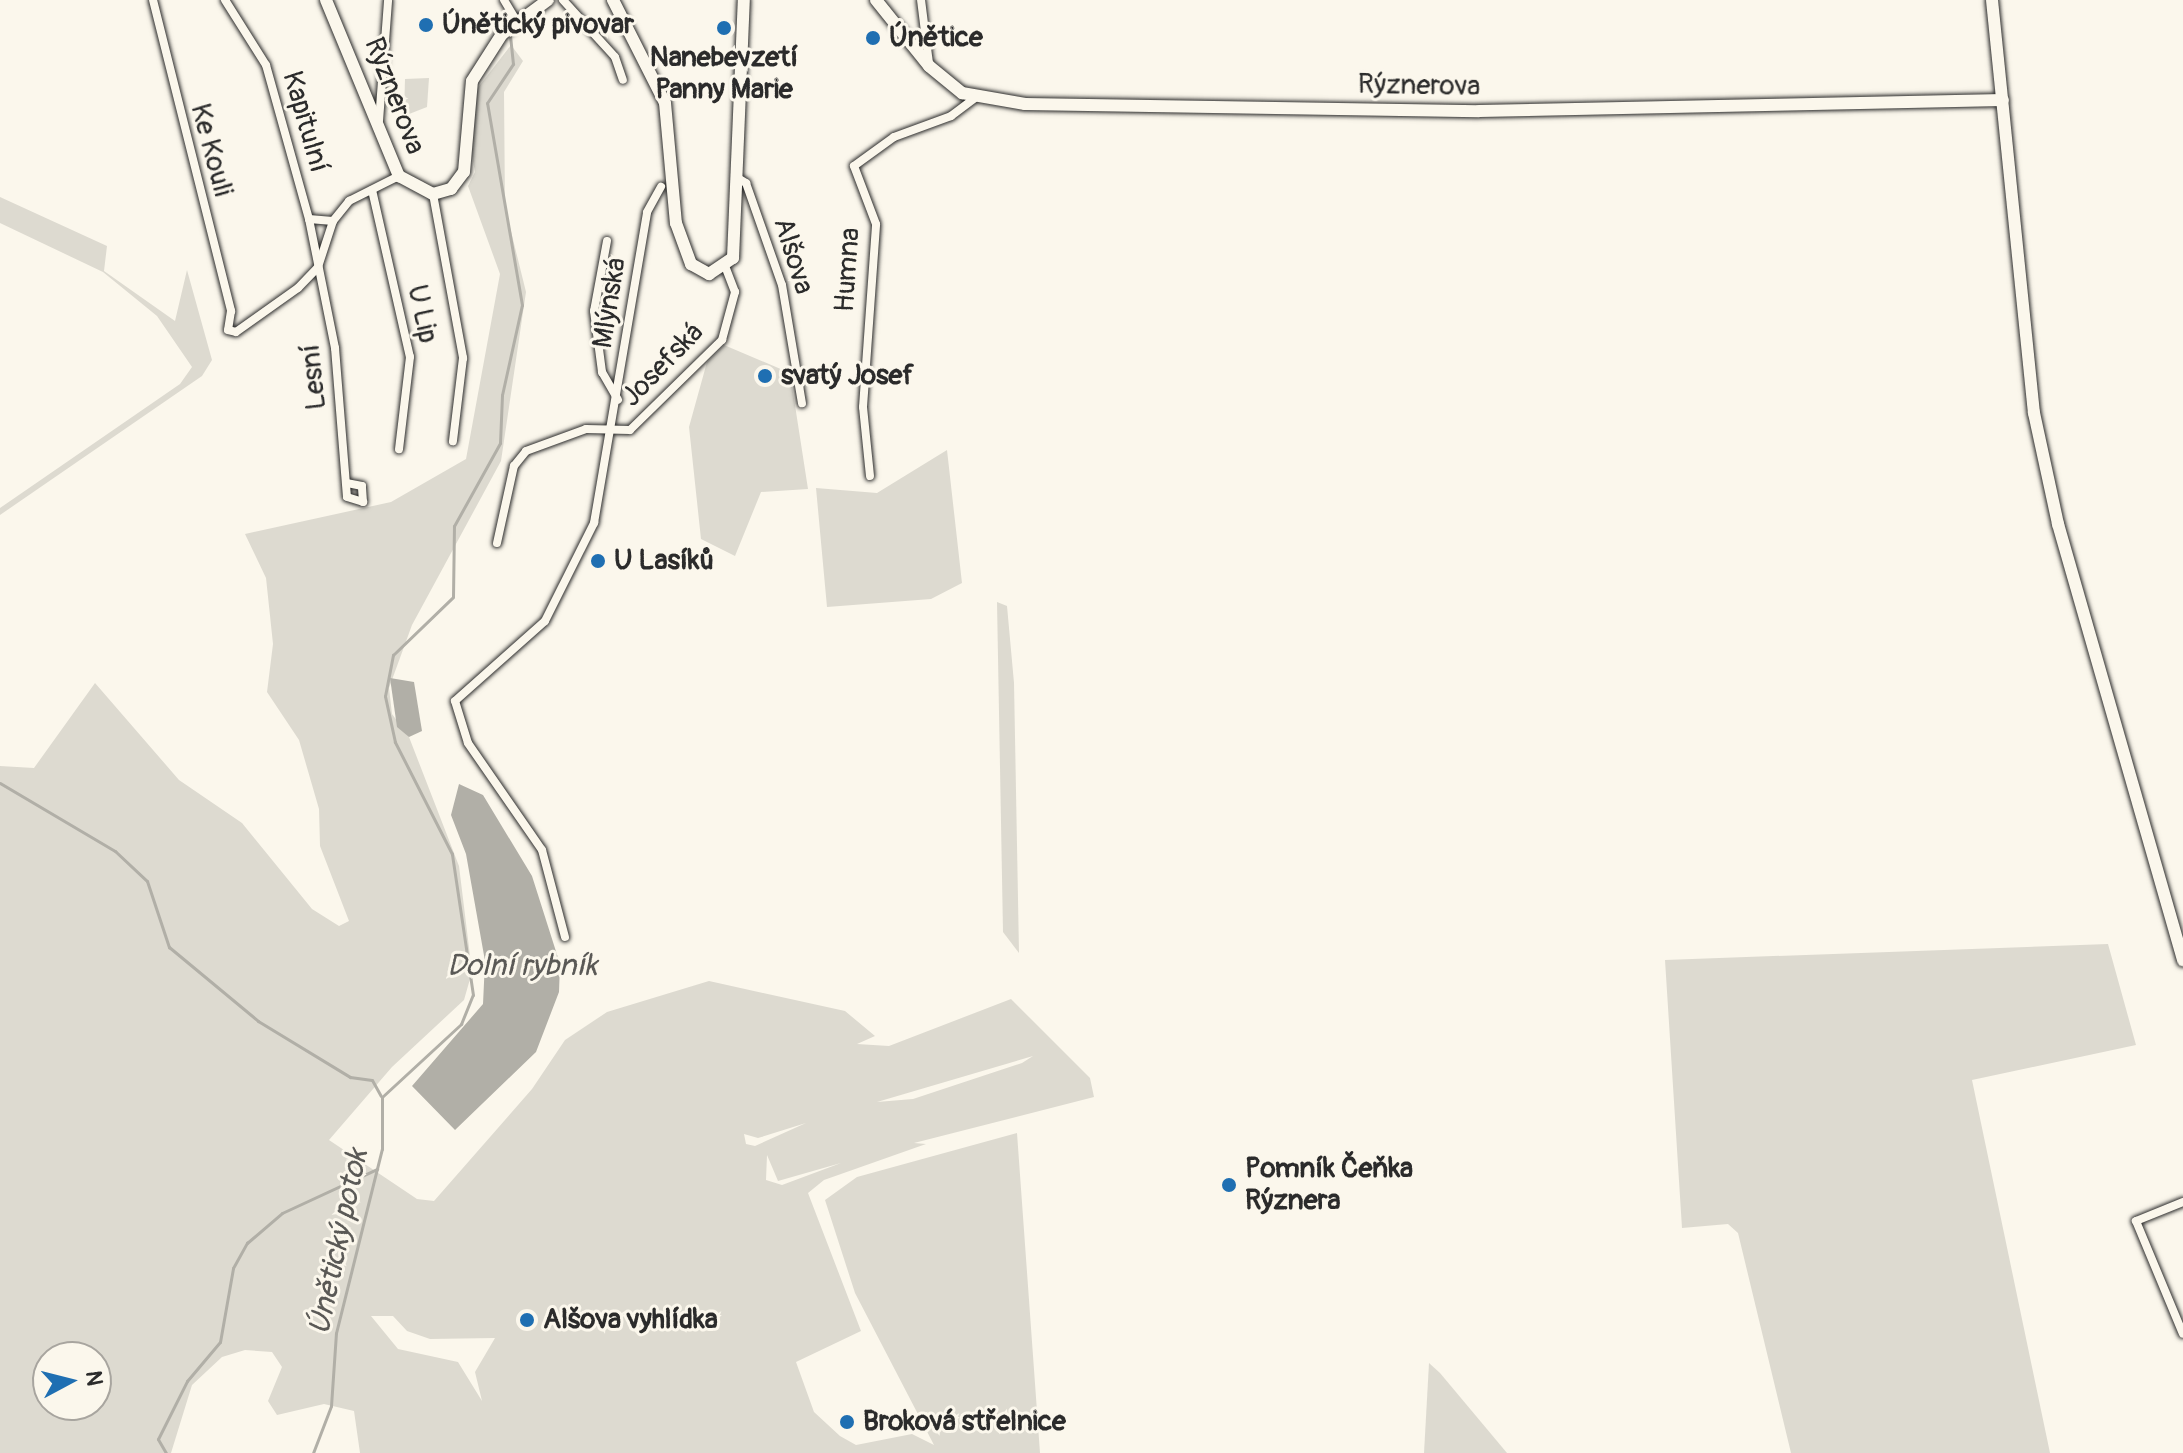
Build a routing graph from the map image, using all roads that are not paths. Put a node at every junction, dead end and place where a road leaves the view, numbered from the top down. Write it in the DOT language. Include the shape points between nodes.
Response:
graph roads {
  1 [pos="153,0"];
  2 [pos="225,0"];
  3 [pos="326,0"];
  4 [pos="388,0"];
  5 [pos="504,0"];
  6 [pos="548,0"];
  7 [pos="563,0"];
  8 [pos="613,0"];
  9 [pos="744,0"];
  10 [pos="876,0"];
  11 [pos="921,0"];
  12 [pos="1992,0"];
  13 [pos="516,20"];
  14 [pos="929,66"];
  15 [pos="623,80"];
  16 [pos="975,98"];
  17 [pos="2003,100"];
  18 [pos="379,121"];
  19 [pos="399,176"];
  20 [pos="735,176"];
  21 [pos="661,187"];
  22 [pos="372,190"];
  23 [pos="433,194"];
  24 [pos="309,219"];
  25 [pos="333,221"];
  26 [pos="607,241"];
  27 [pos="318,267"];
  28 [pos="726,268"];
  29 [pos="231,311"];
  30 [pos="247,321"];
  31 [pos="618,400"];
  32 [pos="802,403"];
  33 [pos="613,429"];
  34 [pos="453,441"];
  35 [pos="399,449"];
  36 [pos="870,476"];
  37 [pos="346,483"];
  38 [pos="497,543"];
  39 [pos="565,937"];
  40 [pos="2183,960"];
  41 [pos="2183,1202"];
  42 [pos="2183,1334"];
  1 -- 29 [label="street, Ke Kouli"];
  2 -- 24 [label="street, Kapitulní" via="266,65"];
  3 -- 18 [label="street, Rýznerova"];
  4 -- 18 [label="street"];
  5 -- 13 [label="street"];
  6 -- 13 [label="street"];
  7 -- 15 [label="street" via="615,57"];
  8 -- 28 [label="street" via="665,103 684,249 701,273"];
  9 -- 20 [label="street"];
  10 -- 14 [label="street"];
  11 -- 14 [label="street"];
  12 -- 17 [label="street"];
  13 -- 23 [label="street, Rýznerova" via="469,91 464,172 451,189"];
  14 -- 16 [label="street"];
  16 -- 17 [label="street, Rýznerova" via="1479,111"];
  16 -- 36 [label="street, Humna" via="951,116 894,137 854,166 876,224 863,407"];
  17 -- 40 [label="street" via="2034,413 2058,524"];
  18 -- 19 [label="street, Rýznerova"];
  19 -- 22 [label="street"];
  19 -- 23 [label="street, Rýznerova"];
  20 -- 28 [label="street"];
  20 -- 32 [label="street, Alšova" via="746,183 782,285"];
  21 -- 31 [label="street, Mlýnská" via="647,212"];
  22 -- 25 [label="street" via="349,201"];
  22 -- 35 [label="street, U Lip" via="410,357"];
  23 -- 34 [label="street" via="463,358"];
  24 -- 25 [label="street"];
  24 -- 27 [label="street, Kapitulní"];
  25 -- 27 [label="street"];
  26 -- 31 [label="street" via="594,311 602,372"];
  27 -- 30 [label="street"];
  27 -- 37 [label="street, Lesní" via="335,348"];
  28 -- 33 [label="street, Josefská" via="735,292 722,340 630,430"];
  29 -- 30 [label="street"];
  29 -- 30 [label="street" via="228,330"];
  31 -- 33 [label="street, Mlýnská"];
  33 -- 38 [label="street, Josefská" via="586,429 526,451 514,466"];
  33 -- 39 [label="street, Mlýnská" via="594,523 550,614 455,701 468,743 542,850"];
  41 -- 42 [label="street" via="2136,1221"];
}
